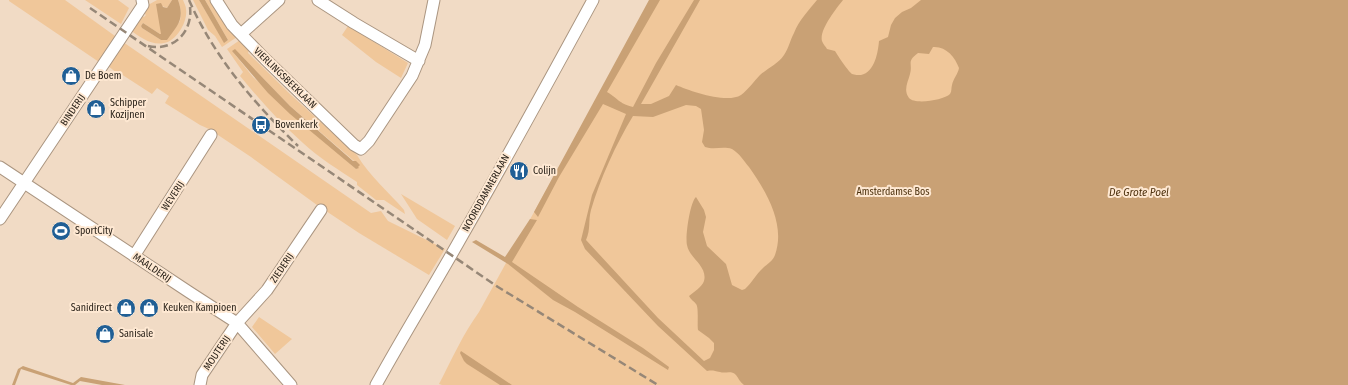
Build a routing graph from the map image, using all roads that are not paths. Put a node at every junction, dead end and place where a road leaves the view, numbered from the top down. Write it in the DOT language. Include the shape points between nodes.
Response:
graph roads {
  1 [pos="142,0"];
  2 [pos="216,0"];
  3 [pos="279,0"];
  4 [pos="318,0"];
  5 [pos="434,0"];
  6 [pos="593,0"];
  7 [pos="241,34"];
  8 [pos="419,61"];
  9 [pos="211,135"];
  10 [pos="0,167"];
  11 [pos="24,183"];
  12 [pos="321,210"];
  13 [pos="0,219"];
  14 [pos="134,256"];
  15 [pos="237,323"];
  16 [pos="200,385"];
  17 [pos="291,385"];
  18 [pos="376,385"];
  1 -- 11 [label="street, BINDERIJ" via="143,5"];
  2 -- 7 [label="street, VIERLINGSBEEKLAAN"];
  3 -- 7 [label="street"];
  4 -- 8 [label="street"];
  5 -- 8 [label="street"];
  6 -- 18 [label="street, NOORDDAMMERLAAN"];
  7 -- 8 [label="street, VIERLINGSBEEKLAAN" via="332,124 361,149 412,76"];
  9 -- 14 [label="street, WEVERIJ"];
  10 -- 11 [label="street, MAALDERIJ"];
  11 -- 13 [label="street, BINDERIJ"];
  11 -- 14 [label="street, MAALDERIJ"];
  12 -- 15 [label="street, ZIEDERIJ" via="267,290"];
  14 -- 15 [label="street, MAALDERIJ"];
  15 -- 16 [label="street, MOUTERIJ" via="202,375"];
  15 -- 17 [label="street, MAALDERIJ"];
}
